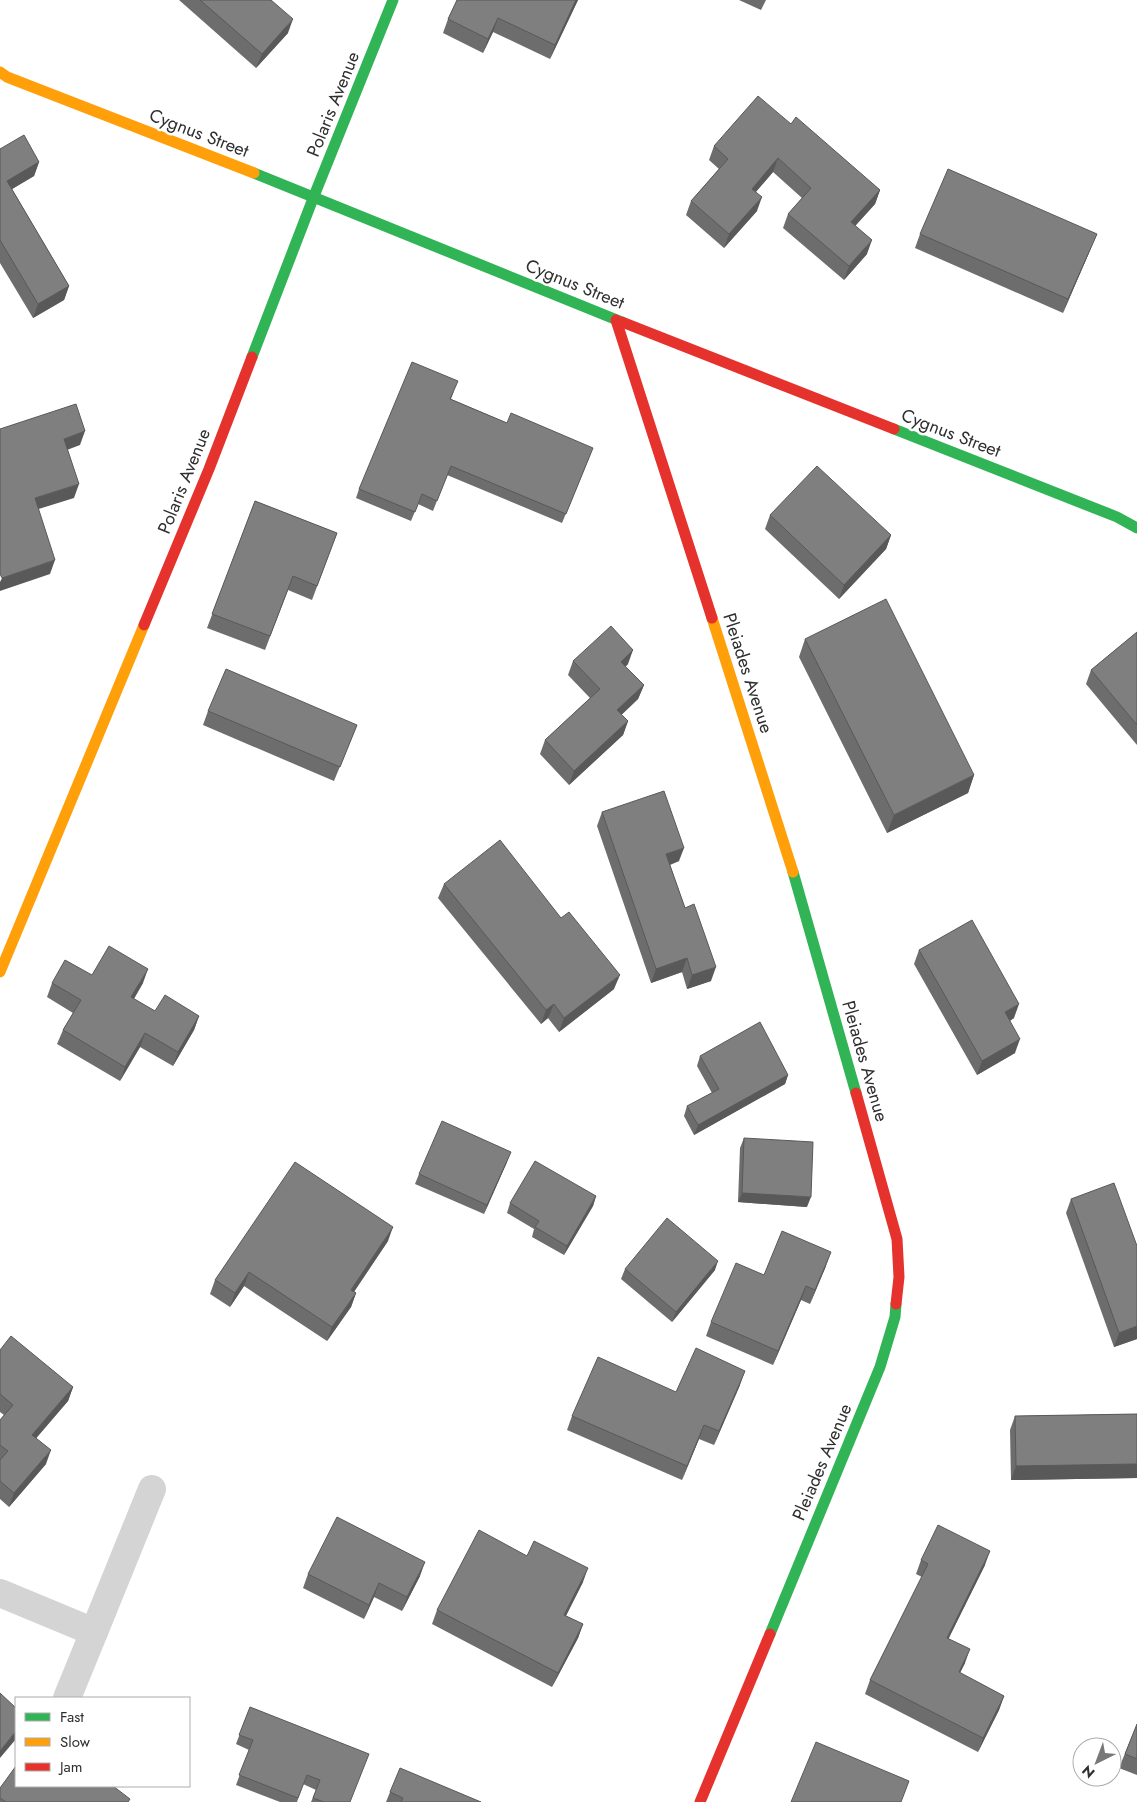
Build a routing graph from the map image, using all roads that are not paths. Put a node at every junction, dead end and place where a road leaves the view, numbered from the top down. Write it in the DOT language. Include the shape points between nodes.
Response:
graph roads {
  1 [pos="394,0"];
  2 [pos="2,77"];
  3 [pos="314,196"];
  4 [pos="616,320"];
  5 [pos="1137,528"];
  6 [pos="0,972"];
  7 [pos="152,1489"];
  8 [pos="0,1593"];
  9 [pos="94,1632"];
  10 [pos="67,1697"];
  11 [pos="700,1802"];
  1 -- 3 [label="street, Polaris Avenue"];
  2 -- 3 [label="street, Cygnus Street"];
  3 -- 4 [label="street, Cygnus Street"];
  3 -- 6 [label="street, Polaris Avenue" via="209,469"];
  4 -- 5 [label="street, Cygnus Street" via="1108,513"];
  4 -- 11 [label="street, Pleiades Avenue" via="800,895 897,1239 899,1277 895,1317 880,1367"];
  7 -- 9 [label="street"];
  8 -- 9 [label="street"];
  9 -- 10 [label="street"];
}
